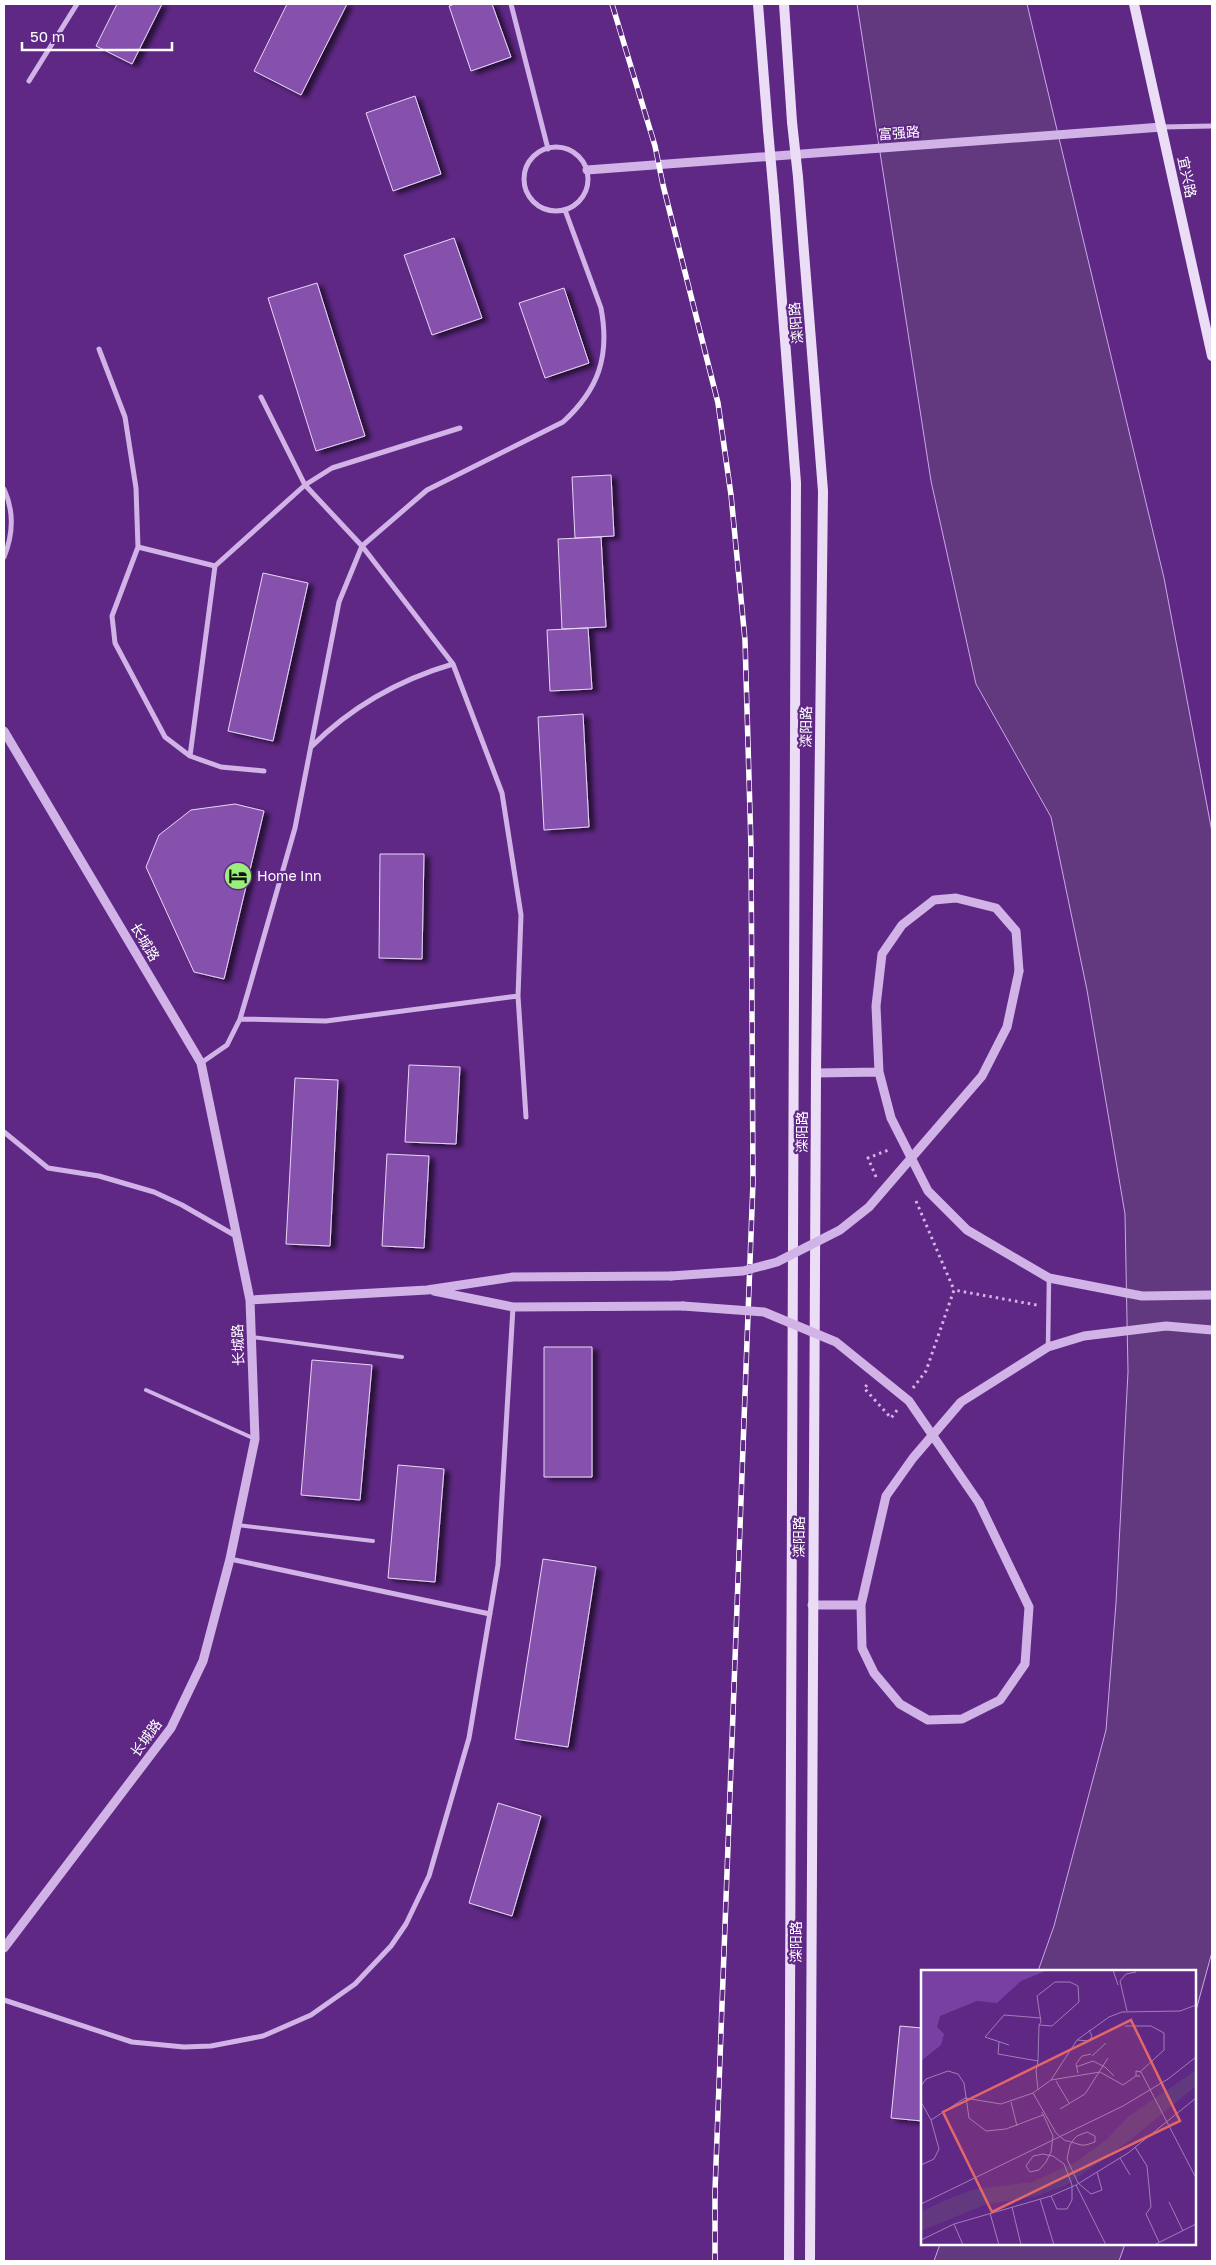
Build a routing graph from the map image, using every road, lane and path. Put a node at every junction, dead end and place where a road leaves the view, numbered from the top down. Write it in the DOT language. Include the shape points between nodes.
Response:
graph roads {
  1 [pos="78,4"];
  2 [pos="511,4"];
  3 [pos="758,4"];
  4 [pos="784,4"];
  5 [pos="1134,4"];
  6 [pos="29,81"];
  7 [pos="1212,126"];
  8 [pos="1162,127"];
  9 [pos="548,149"];
  10 [pos="587,170"];
  11 [pos="565,210"];
  12 [pos="99,349"];
  13 [pos="1212,356"];
  14 [pos="261,397"];
  15 [pos="460,428"];
  16 [pos="305,485"];
  17 [pos="4,489"];
  18 [pos="362,546"];
  19 [pos="138,547"];
  20 [pos="4,557"];
  21 [pos="215,566"];
  22 [pos="453,664"];
  23 [pos="4,731"];
  24 [pos="310,748"];
  25 [pos="190,756"];
  26 [pos="264,771"];
  27 [pos="518,996"];
  28 [pos="240,1019"];
  29 [pos="201,1063"];
  30 [pos="879,1072"];
  31 [pos="816,1074"];
  32 [pos="526,1117"];
  33 [pos="4,1132"];
  34 [pos="898,1146"];
  35 [pos="882,1192"];
  36 [pos="916,1200"];
  37 [pos="237,1236"];
  38 [pos="1049,1278"];
  39 [pos="427,1290"];
  40 [pos="954,1290"];
  41 [pos="1212,1295"];
  42 [pos="250,1300"];
  43 [pos="514,1307"];
  44 [pos="1050,1307"];
  45 [pos="1212,1330"];
  46 [pos="252,1337"];
  47 [pos="1048,1347"];
  48 [pos="402,1357"];
  49 [pos="926,1371"];
  50 [pos="876,1375"];
  51 [pos="146,1390"];
  52 [pos="891,1418"];
  53 [pos="255,1439"];
  54 [pos="237,1526"];
  55 [pos="373,1541"];
  56 [pos="230,1558"];
  57 [pos="812,1604"];
  58 [pos="861,1606"];
  59 [pos="490,1614"];
  60 [pos="4,1948"];
  61 [pos="4,2000"];
  62 [pos="789,2261"];
  63 [pos="810,2261"];
  1 -- 6 [label="street"];
  2 -- 9 [label="street"];
  3 -- 62 [label="main road, 滦阳路, bridge" via="796,483"];
  4 -- 31 [label="main road, 滦阳路, bridge" via="823,491"];
  5 -- 8 [label="main road, 宜兴路"];
  7 -- 8 [label="street, 富强路"];
  8 -- 10 [label="street, 富强路"];
  8 -- 13 [label="main road, 宜兴路"];
  9 -- 10 [label="street" via="558,147 576,154"];
  9 -- 11 [label="street" via="531,160 524,179 526,188 537,205 556,211"];
  10 -- 11 [label="street" via="584,195"];
  11 -- 18 [label="street" via="603,323 604,353 586,397 563,422 426,490"];
  12 -- 19 [label="street" via="125,417 136,488"];
  14 -- 16 [label="street"];
  15 -- 16 [label="street" via="332,468"];
  16 -- 18 [label="street"];
  16 -- 21 [label="street"];
  17 -- 20 [label="street" via="12,516"];
  18 -- 22 [label="street"];
  18 -- 24 [label="street" via="339,602"];
  19 -- 21 [label="street"];
  19 -- 25 [label="street" via="112,616 115,643 165,737"];
  21 -- 25 [label="street"];
  22 -- 24 [label="street" via="382,692 344,717"];
  22 -- 27 [label="street" via="502,794 520,915"];
  23 -- 29 [label="street, 长城路"];
  24 -- 28 [label="street" via="294,828"];
  25 -- 26 [label="street" via="221,767"];
  27 -- 28 [label="street" via="326,1021"];
  27 -- 32 [label="street"];
  28 -- 29 [label="street" via="227,1045"];
  29 -- 37 [label="street, 长城路"];
  30 -- 31 [label="street"];
  30 -- 35 [label="street, bridge" via="876,1006 882,954 902,925 934,900 956,898 996,908 1016,931 1019,971 1007,1027 982,1076"];
  30 -- 38 [label="street" via="891,1118 928,1192 967,1230"];
  31 -- 57 [label="main road, 滦阳路"];
  33 -- 37 [label="street" via="48,1168 99,1176 154,1192"];
  34 -- 35 [label="path" via="868,1158"];
  35 -- 39 [label="street, bridge" via="840,1230 777,1262 743,1271 671,1276 513,1277"];
  36 -- 40 [label="path"];
  37 -- 42 [label="street, 长城路"];
  38 -- 41 [label="street" via="1142,1296"];
  38 -- 44 [label="street"];
  39 -- 42 [label="street"];
  39 -- 43 [label="street"];
  40 -- 44 [label="path"];
  40 -- 49 [label="path"];
  42 -- 46 [label="street, 长城路"];
  43 -- 50 [label="street, bridge" via="682,1306 764,1312 836,1342"];
  43 -- 59 [label="street" via="498,1565"];
  44 -- 47 [label="street"];
  45 -- 47 [label="street" via="1166,1326 1084,1336"];
  46 -- 48 [label="lane"];
  46 -- 53 [label="street, 长城路"];
  47 -- 58 [label="street" via="960,1402 886,1496"];
  50 -- 52 [label="path" via="864,1388"];
  50 -- 58 [label="street, bridge" via="908,1401 979,1503 1029,1607 1025,1664 1000,1700 962,1719 928,1720 900,1704 874,1673 862,1648"];
  51 -- 53 [label="lane"];
  53 -- 54 [label="street, 长城路"];
  54 -- 55 [label="lane"];
  54 -- 56 [label="street, 长城路"];
  56 -- 59 [label="street"];
  56 -- 60 [label="street, 长城路" via="203,1661 171,1728"];
  57 -- 58 [label="street"];
  57 -- 63 [label="main road, 滦阳路"];
  59 -- 61 [label="street" via="469,1738 429,1876 406,1924 380,1959 334,2001 263,2036 210,2046 184,2047 132,2042"];
}
